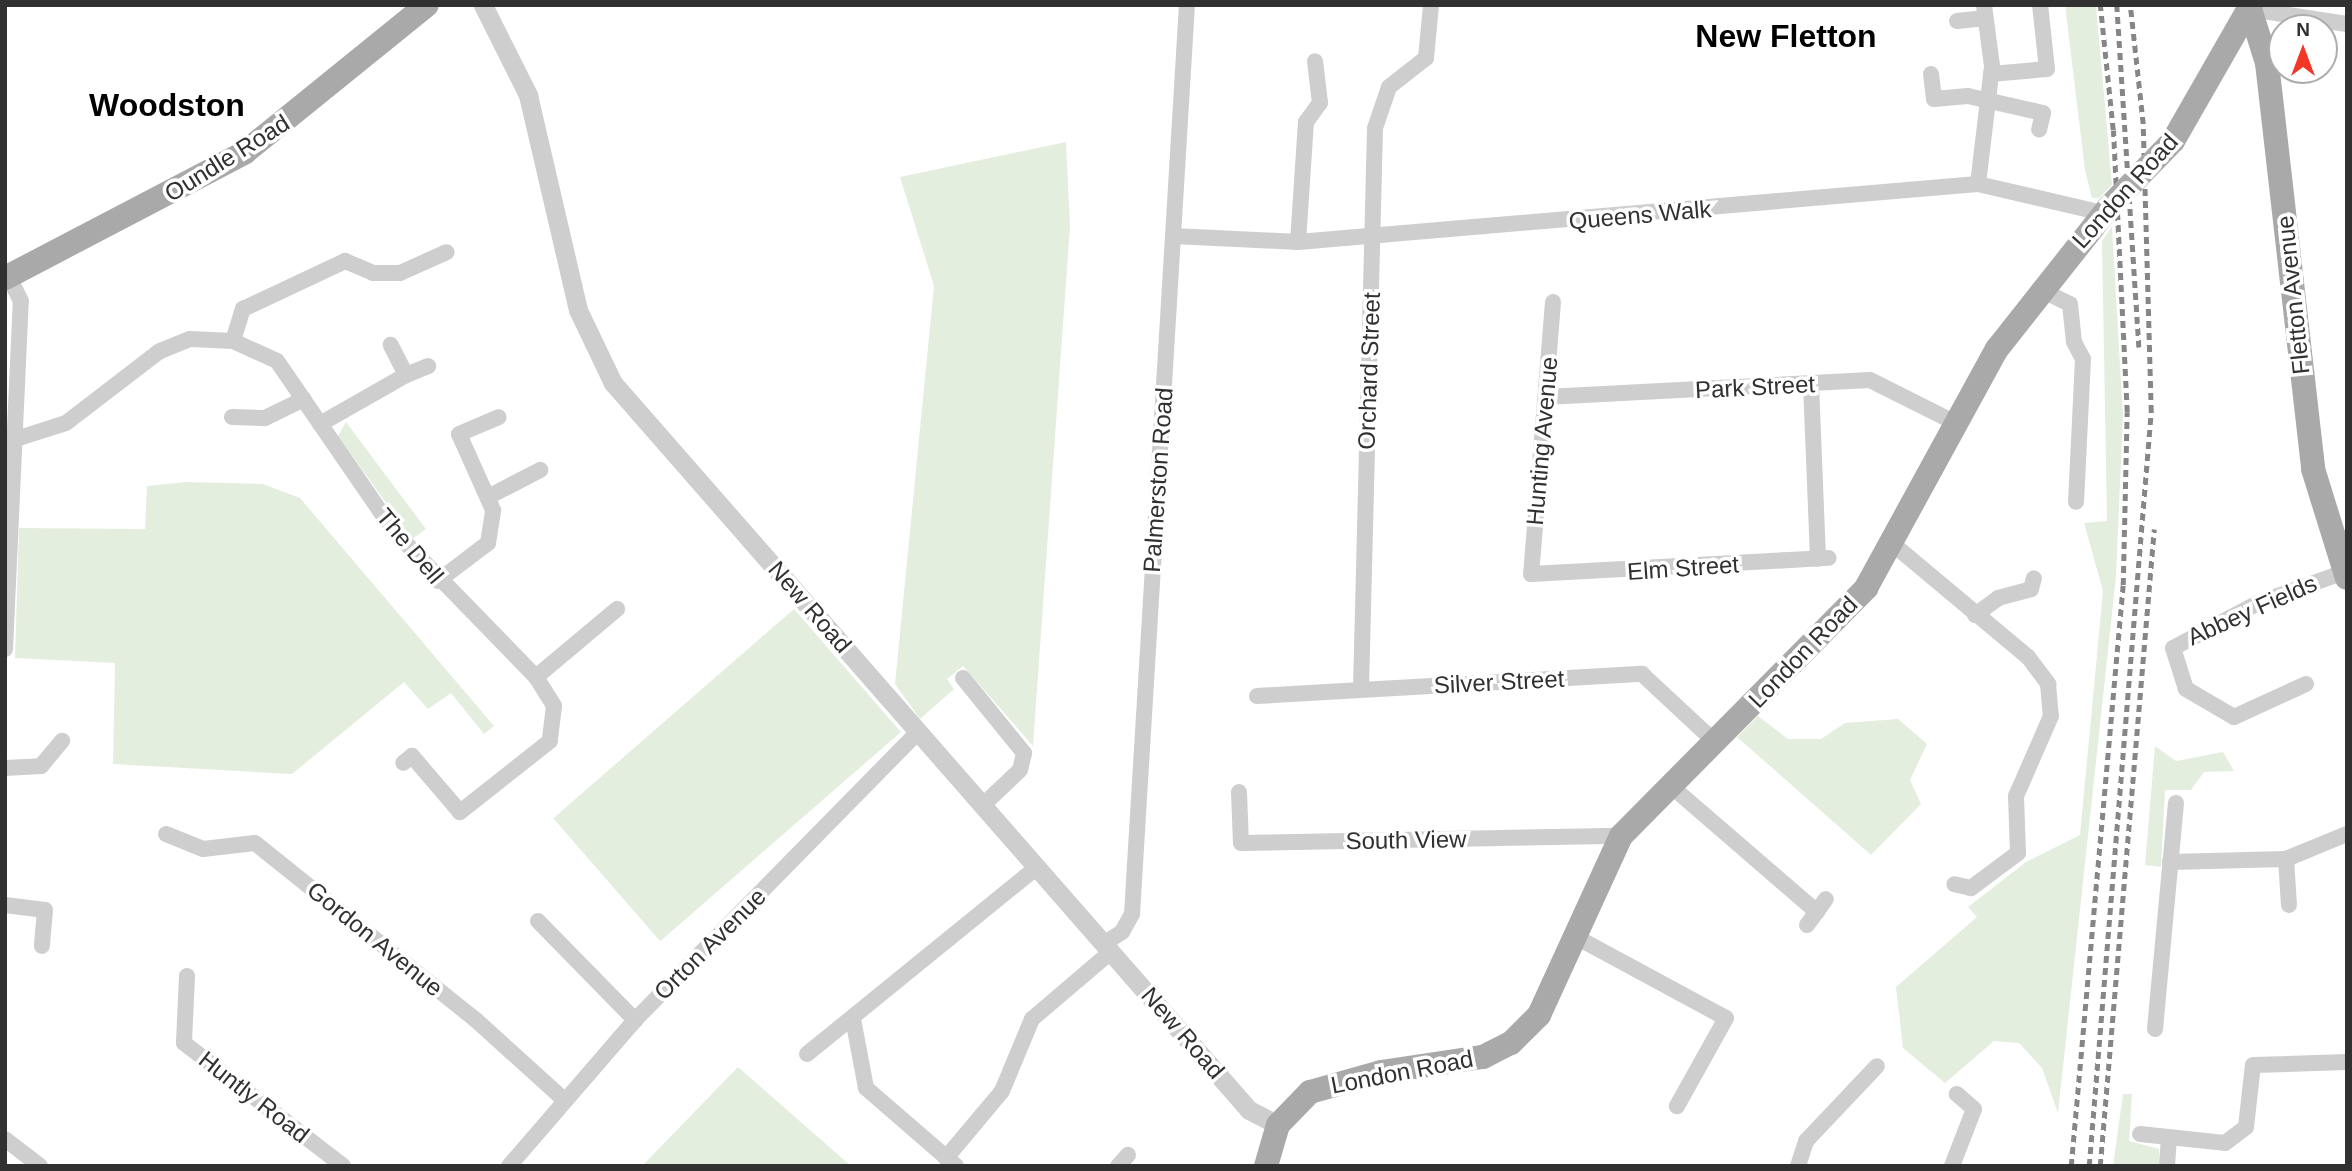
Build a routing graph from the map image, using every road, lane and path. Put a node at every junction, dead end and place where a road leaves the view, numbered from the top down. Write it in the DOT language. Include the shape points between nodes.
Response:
graph roads {
  1 [pos="427,5"];
  2 [pos="482,5"];
  3 [pos="1187,5"];
  4 [pos="1431,5"];
  5 [pos="2040,5"];
  6 [pos="2251,7"];
  7 [pos="1985,12"];
  8 [pos="1957,21"];
  9 [pos="2347,24"];
  10 [pos="1315,61"];
  11 [pos="1931,74"];
  12 [pos="1991,74"];
  13 [pos="1989,101"];
  14 [pos="2039,130"];
  15 [pos="1978,184"];
  16 [pos="2106,210"];
  17 [pos="1173,236"];
  18 [pos="1374,236"];
  19 [pos="1298,242"];
  20 [pos="447,252"];
  21 [pos="7,277"];
  22 [pos="2039,289"];
  23 [pos="1553,302"];
  24 [pos="233,341"];
  25 [pos="391,345"];
  26 [pos="428,366"];
  27 [pos="406,375"];
  28 [pos="1811,384"];
  29 [pos="1546,397"];
  30 [pos="304,399"];
  31 [pos="232,417"];
  32 [pos="499,417"];
  33 [pos="1954,422"];
  34 [pos="320,424"];
  35 [pos="16,439"];
  36 [pos="540,470"];
  37 [pos="488,497"];
  38 [pos="2076,502"];
  39 [pos="1894,545"];
  40 [pos="7,568"];
  41 [pos="2346,575"];
  42 [pos="1537,577"];
  43 [pos="438,581"];
  44 [pos="2034,589"];
  45 [pos="617,609"];
  46 [pos="1975,615"];
  47 [pos="5,649"];
  48 [pos="536,677"];
  49 [pos="963,678"];
  50 [pos="2306,684"];
  51 [pos="1361,689"];
  52 [pos="1258,696"];
  53 [pos="919,731"];
  54 [pos="62,741"];
  55 [pos="1715,742"];
  56 [pos="403,763"];
  57 [pos="5,768"];
  58 [pos="1671,786"];
  59 [pos="1239,792"];
  60 [pos="2176,803"];
  61 [pos="984,804"];
  62 [pos="166,834"];
  63 [pos="2347,834"];
  64 [pos="1621,836"];
  65 [pos="2286,859"];
  66 [pos="2171,862"];
  67 [pos="1036,868"];
  68 [pos="1954,884"];
  69 [pos="5,905"];
  70 [pos="2289,905"];
  71 [pos="538,921"];
  72 [pos="1807,925"];
  73 [pos="1576,937"];
  74 [pos="42,946"];
  75 [pos="1109,947"];
  76 [pos="187,976"];
  77 [pos="853,1019"];
  78 [pos="635,1020"];
  79 [pos="2155,1029"];
  80 [pos="2255,1048"];
  81 [pos="807,1054"];
  82 [pos="2347,1062"];
  83 [pos="2253,1065"];
  84 [pos="1877,1066"];
  85 [pos="1957,1094"];
  86 [pos="562,1098"];
  87 [pos="1677,1106"];
  88 [pos="1278,1125"];
  89 [pos="2140,1134"];
  90 [pos="2169,1138"];
  91 [pos="5,1139"];
  92 [pos="951,1162"];
  93 [pos="40,1166"];
  94 [pos="343,1166"];
  95 [pos="509,1166"];
  96 [pos="1266,1166"];
  97 [pos="1798,1166"];
  98 [pos="1952,1166"];
  99 [pos="2167,1166"];
  1 -- 21 [label="main road, Oundle Road" via="244,153"];
  2 -- 53 [label="street, New Road" via="528,95 563,258 598,361"];
  3 -- 17 [label="street, Palmerston Road"];
  4 -- 18 [label="street, Orchard Street" via="1426,58 1389,87 1378,109"];
  5 -- 12 [label="street" via="2047,69"];
  6 -- 9 [label="street"];
  6 -- 16 [label="main road, London Road, bridge" via="2173,141"];
  6 -- 41 [label="main road, Fletton Avenue" via="2267,63 2313,469"];
  7 -- 8 [label="street"];
  7 -- 12 [label="street"];
  10 -- 19 [label="street" via="1320,103 1306,122"];
  11 -- 13 [label="street" via="1934,99"];
  12 -- 13 [label="street"];
  13 -- 14 [label="street" via="2043,113"];
  13 -- 15 [label="street"];
  15 -- 16 [label="street, Queens Walk"];
  15 -- 18 [label="street, Queens Walk"];
  16 -- 22 [label="main road, London Road"];
  17 -- 19 [label="street, Queens Walk"];
  17 -- 75 [label="street, Palmerston Road" via="1132,914"];
  18 -- 19 [label="street, Queens Walk"];
  18 -- 51 [label="street, Orchard Street"];
  20 -- 24 [label="street" via="400,273 373,273 345,261 243,309"];
  21 -- 35 [label="street" via="21,301"];
  22 -- 33 [label="main road, London Road"];
  22 -- 38 [label="street" via="2070,304 2074,342 2083,359"];
  23 -- 29 [label="street, Hunting Avenue"];
  24 -- 30 [label="street, The Dell" via="276,361"];
  24 -- 35 [label="street, The Dell" via="190,339 160,351 66,423"];
  25 -- 27 [label="street"];
  26 -- 27 [label="street"];
  27 -- 34 [label="street"];
  28 -- 29 [label="street, Park Street"];
  28 -- 33 [label="street, Park Street" via="1870,380"];
  28 -- 42 [label="street, Elm Street" via="1824,559"];
  29 -- 42 [label="street, Hunting Avenue" via="1531,574"];
  30 -- 31 [label="street" via="265,418"];
  30 -- 34 [label="street, The Dell"];
  32 -- 37 [label="street" via="459,434"];
  33 -- 39 [label="main road, London Road"];
  34 -- 43 [label="street, The Dell" via="393,530"];
  35 -- 40 [label="street"];
  36 -- 37 [label="street"];
  37 -- 43 [label="street" via="493,510 488,543"];
  39 -- 46 [label="street"];
  39 -- 55 [label="main road, London Road" via="1844,612"];
  40 -- 47 [label="street"];
  41 -- 50 [label="street, Abbey Fields" via="2246,609 2173,649 2186,689 2234,717"];
  43 -- 48 [label="street, The Dell"];
  44 -- 46 [label="street" via="1998,598"];
  45 -- 48 [label="street"];
  46 -- 68 [label="street" via="2041,670 2050,716 2015,796 2018,853 1971,888"];
  48 -- 56 [label="street, The Dell" via="554,706 550,741 460,812 412,756"];
  49 -- 61 [label="street" via="1024,753 1020,770"];
  51 -- 52 [label="street, Silver Street"];
  51 -- 55 [label="street, Silver Street" via="1642,674"];
  53 -- 61 [label="street, New Road"];
  53 -- 78 [label="street, Orton Avenue"];
  54 -- 57 [label="street" via="41,766"];
  55 -- 58 [label="main road, London Road"];
  58 -- 64 [label="main road, London Road"];
  58 -- 72 [label="street" via="1822,905"];
  59 -- 64 [label="street, South View" via="1241,842"];
  60 -- 66 [label="street"];
  61 -- 67 [label="street, New Road"];
  62 -- 86 [label="street, Gordon Avenue" via="203,849 255,843 476,1020"];
  63 -- 65 [label="street"];
  64 -- 73 [label="main road, London Road"];
  65 -- 66 [label="street"];
  65 -- 70 [label="street"];
  66 -- 79 [label="street"];
  67 -- 75 [label="street, New Road"];
  67 -- 77 [label="street"];
  69 -- 74 [label="street" via="45,911"];
  71 -- 78 [label="street"];
  73 -- 87 [label="street" via="1726,1018"];
  73 -- 88 [label="main road, London Road" via="1539,1015 1511,1044 1483,1057 1320,1088 1300,1100"];
  75 -- 88 [label="street, New Road" via="1249,1110"];
  75 -- 92 [label="street, Palmerston Road" via="1032,1018 1002,1091"];
  76 -- 94 [label="street, Huntly Road" via="184,1043"];
  77 -- 81 [label="street"];
  77 -- 92 [label="street" via="866,1088"];
  78 -- 86 [label="street, Orton Avenue"];
  80 -- 83 [label="street"];
  82 -- 83 [label="street"];
  83 -- 90 [label="street" via="2246,1127 2225,1143"];
  84 -- 97 [label="street" via="1806,1141"];
  85 -- 98 [label="street" via="1973,1109"];
  86 -- 95 [label="street, Orton Avenue"];
  88 -- 96 [label="main road, London Road"];
  89 -- 90 [label="street"];
  90 -- 99 [label="street"];
  91 -- 93 [label="street"];
}
